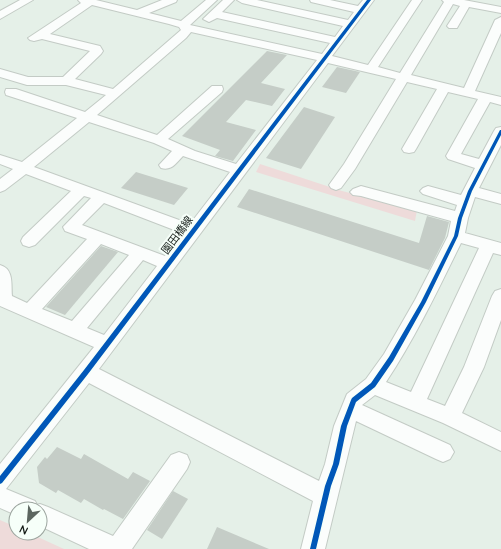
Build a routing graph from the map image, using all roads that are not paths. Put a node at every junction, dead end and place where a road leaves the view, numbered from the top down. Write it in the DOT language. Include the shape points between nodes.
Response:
graph roads {
  1 [pos="28,0"];
  2 [pos="121,0"];
  3 [pos="172,0"];
  4 [pos="212,0"];
  5 [pos="229,0"];
  6 [pos="242,0"];
  7 [pos="315,0"];
  8 [pos="417,0"];
  9 [pos="448,0"];
  10 [pos="87,1"];
  11 [pos="465,2"];
  12 [pos="365,5"];
  13 [pos="110,6"];
  14 [pos="501,10"];
  15 [pos="139,13"];
  16 [pos="215,14"];
  17 [pos="0,16"];
  18 [pos="501,20"];
  19 [pos="350,24"];
  20 [pos="453,26"];
  21 [pos="189,28"];
  22 [pos="337,41"];
  23 [pos="324,58"];
  24 [pos="370,69"];
  25 [pos="0,73"];
  26 [pos="404,77"];
  27 [pos="27,81"];
  28 [pos="66,81"];
  29 [pos="445,87"];
  30 [pos="216,88"];
  31 [pos="468,92"];
  32 [pos="115,93"];
  33 [pos="6,96"];
  34 [pos="486,97"];
  35 [pos="501,100"];
  36 [pos="87,117"];
  37 [pos="501,131"];
  38 [pos="159,140"];
  39 [pos="181,150"];
  40 [pos="409,150"];
  41 [pos="0,158"];
  42 [pos="166,165"];
  43 [pos="482,165"];
  44 [pos="24,168"];
  45 [pos="240,170"];
  46 [pos="336,185"];
  47 [pos="0,187"];
  48 [pos="81,190"];
  49 [pos="428,191"];
  50 [pos="358,192"];
  51 [pos="100,198"];
  52 [pos="501,199"];
  53 [pos="465,203"];
  54 [pos="192,232"];
  55 [pos="456,236"];
  56 [pos="97,238"];
  57 [pos="29,241"];
  58 [pos="495,247"];
  59 [pos="140,253"];
  60 [pos="168,264"];
  61 [pos="0,272"];
  62 [pos="501,296"];
  63 [pos="30,311"];
  64 [pos="75,330"];
  65 [pos="107,344"];
  66 [pos="86,372"];
  67 [pos="373,385"];
  68 [pos="416,402"];
  69 [pos="350,409"];
  70 [pos="450,417"];
  71 [pos="501,442"];
  72 [pos="443,452"];
  73 [pos="179,462"];
  74 [pos="0,481"];
  75 [pos="326,496"];
  76 [pos="48,519"];
  77 [pos="116,549"];
  78 [pos="313,549"];
  1 -- 17 [label="street"];
  2 -- 13 [label="street"];
  3 -- 15 [label="street"];
  4 -- 21 [label="street"];
  5 -- 16 [label="street"];
  6 -- 19 [label="street"];
  7 -- 12 [label="street"];
  8 -- 24 [label="street"];
  9 -- 11 [label="street"];
  9 -- 26 [label="street"];
  10 -- 13 [label="street"];
  10 -- 28 [label="street" via="36,38 96,49 97,52"];
  11 -- 14 [label="street"];
  11 -- 20 [label="street"];
  12 -- 19 [label="street, 園田橋線"];
  13 -- 15 [label="street"];
  15 -- 21 [label="street"];
  16 -- 21 [label="street"];
  16 -- 22 [label="street"];
  18 -- 31 [label="street"];
  19 -- 22 [label="street, 園田橋線"];
  21 -- 23 [label="street"];
  21 -- 32 [label="street"];
  22 -- 23 [label="street, 園田橋線"];
  23 -- 24 [label="street"];
  23 -- 45 [label="street, 園田橋線"];
  24 -- 26 [label="street"];
  25 -- 27 [label="street"];
  26 -- 29 [label="street"];
  26 -- 46 [label="street"];
  27 -- 28 [label="street"];
  27 -- 33 [label="street"];
  28 -- 32 [label="street"];
  29 -- 31 [label="street"];
  29 -- 40 [label="street"];
  30 -- 38 [label="street"];
  31 -- 34 [label="street"];
  32 -- 36 [label="street"];
  33 -- 36 [label="street"];
  34 -- 35 [label="street"];
  34 -- 43 [label="street" via="453,156"];
  36 -- 38 [label="street"];
  36 -- 44 [label="street"];
  37 -- 43 [label="street"];
  38 -- 39 [label="street"];
  39 -- 42 [label="street"];
  39 -- 45 [label="street"];
  41 -- 44 [label="street"];
  43 -- 53 [label="street"];
  44 -- 47 [label="street"];
  44 -- 48 [label="street"];
  45 -- 54 [label="street, 園田橋線"];
  48 -- 51 [label="street"];
  48 -- 57 [label="street"];
  49 -- 53 [label="street"];
  50 -- 53 [label="street"];
  51 -- 54 [label="street"];
  51 -- 56 [label="street" via="71,227"];
  52 -- 53 [label="street"];
  53 -- 55 [label="street"];
  54 -- 60 [label="street, 園田橋線"];
  55 -- 58 [label="street"];
  55 -- 67 [label="street" via="423,302 391,359"];
  56 -- 59 [label="street"];
  56 -- 63 [label="street"];
  58 -- 68 [label="street"];
  59 -- 60 [label="street"];
  59 -- 64 [label="street"];
  60 -- 65 [label="street, 園田橋線"];
  61 -- 63 [label="street" via="5,301"];
  62 -- 70 [label="street" via="474,367"];
  63 -- 64 [label="street"];
  64 -- 65 [label="street"];
  65 -- 66 [label="street, 園田橋線"];
  66 -- 74 [label="street, 園田橋線"];
  66 -- 75 [label="street"];
  67 -- 68 [label="street"];
  67 -- 69 [label="street" via="354,400"];
  68 -- 70 [label="street"];
  69 -- 72 [label="street"];
  69 -- 75 [label="street"];
  70 -- 71 [label="street"];
  73 -- 77 [label="street"];
  75 -- 78 [label="street"];
  76 -- 77 [label="street"];
}
